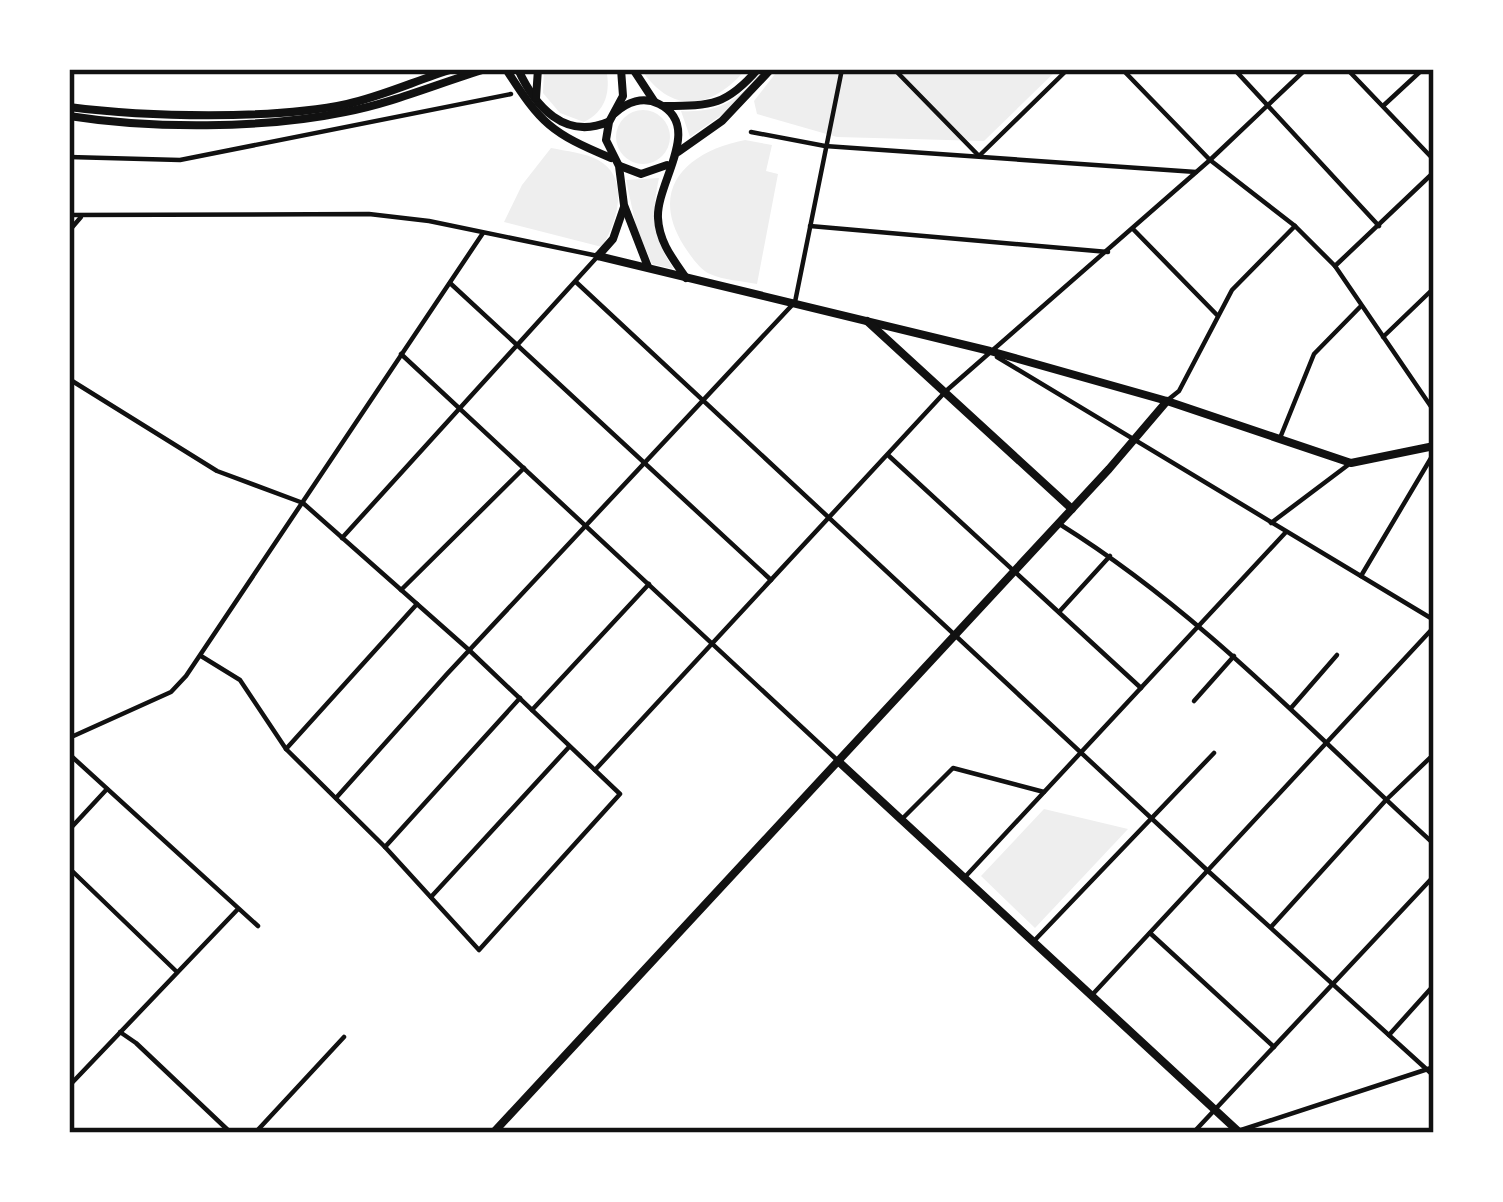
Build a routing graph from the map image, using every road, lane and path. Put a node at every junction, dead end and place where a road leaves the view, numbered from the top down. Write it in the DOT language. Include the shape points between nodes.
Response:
graph roads {
  1 [pos="452,69"];
  2 [pos="486,69"];
  3 [pos="506,69"];
  4 [pos="518,69"];
  5 [pos="538,69"];
  6 [pos="621,69"];
  7 [pos="633,69"];
  8 [pos="758,69"];
  9 [pos="771,69"];
  10 [pos="842,69"];
  11 [pos="894,69"];
  12 [pos="1067,69"];
  13 [pos="1122,69"];
  14 [pos="1234,69"];
  15 [pos="1306,69"];
  16 [pos="1348,69"];
  17 [pos="1423,69"];
  18 [pos="511,94"];
  19 [pos="536,100"];
  20 [pos="659,104"];
  21 [pos="1268,105"];
  22 [pos="1383,106"];
  23 [pos="69,111"];
  24 [pos="612,118"];
  25 [pos="751,132"];
  26 [pos="825,146"];
  27 [pos="675,156"];
  28 [pos="69,157"];
  29 [pos="979,157"];
  30 [pos="1210,160"];
  31 [pos="1434,160"];
  32 [pos="615,162"];
  33 [pos="1196,172"];
  34 [pos="1434,172"];
  35 [pos="624,206"];
  36 [pos="69,215"];
  37 [pos="82,217"];
  38 [pos="810,226"];
  39 [pos="1295,226"];
  40 [pos="1379,226"];
  41 [pos="1132,229"];
  42 [pos="69,231"];
  43 [pos="483,232"];
  44 [pos="1108,251"];
  45 [pos="598,256"];
  46 [pos="1335,266"];
  47 [pos="648,267"];
  48 [pos="686,278"];
  49 [pos="576,282"];
  50 [pos="450,283"];
  51 [pos="1434,288"];
  52 [pos="795,302"];
  53 [pos="1361,306"];
  54 [pos="1217,316"];
  55 [pos="866,320"];
  56 [pos="1383,337"];
  57 [pos="518,346"];
  58 [pos="990,351"];
  59 [pos="401,354"];
  60 [pos="69,379"];
  61 [pos="946,391"];
  62 [pos="702,399"];
  63 [pos="1167,401"];
  64 [pos="1432,405"];
  65 [pos="459,409"];
  66 [pos="1280,438"];
  67 [pos="1134,441"];
  68 [pos="1432,449"];
  69 [pos="888,455"];
  70 [pos="645,461"];
  71 [pos="1351,463"];
  72 [pos="524,468"];
  73 [pos="303,503"];
  74 [pos="1072,509"];
  75 [pos="830,517"];
  76 [pos="1058,523"];
  77 [pos="1271,523"];
  78 [pos="585,525"];
  79 [pos="1286,532"];
  80 [pos="342,538"];
  81 [pos="1110,556"];
  82 [pos="1013,572"];
  83 [pos="1361,576"];
  84 [pos="771,580"];
  85 [pos="650,584"];
  86 [pos="401,590"];
  87 [pos="416,604"];
  88 [pos="1059,612"];
  89 [pos="1200,624"];
  90 [pos="1434,624"];
  91 [pos="955,635"];
  92 [pos="713,642"];
  93 [pos="470,650"];
  94 [pos="1337,655"];
  95 [pos="201,656"];
  96 [pos="1234,656"];
  97 [pos="1141,688"];
  98 [pos="520,698"];
  99 [pos="1194,700"];
  100 [pos="1292,709"];
  101 [pos="532,710"];
  102 [pos="69,738"];
  103 [pos="1326,740"];
  104 [pos="569,746"];
  105 [pos="286,749"];
  106 [pos="1081,752"];
  107 [pos="1214,753"];
  108 [pos="69,754"];
  109 [pos="1434,754"];
  110 [pos="838,761"];
  111 [pos="596,770"];
  112 [pos="107,789"];
  113 [pos="1044,792"];
  114 [pos="337,798"];
  115 [pos="1385,800"];
  116 [pos="1152,817"];
  117 [pos="901,820"];
  118 [pos="69,830"];
  119 [pos="1434,844"];
  120 [pos="385,848"];
  121 [pos="69,868"];
  122 [pos="1208,871"];
  123 [pos="1434,876"];
  124 [pos="965,877"];
  125 [pos="430,897"];
  126 [pos="238,909"];
  127 [pos="258,926"];
  128 [pos="1271,928"];
  129 [pos="1150,933"];
  130 [pos="1034,941"];
  131 [pos="177,972"];
  132 [pos="1333,985"];
  133 [pos="1434,985"];
  134 [pos="1092,995"];
  135 [pos="120,1032"];
  136 [pos="1389,1035"];
  137 [pos="344,1037"];
  138 [pos="1276,1048"];
  139 [pos="1432,1071"];
  140 [pos="69,1086"];
  141 [pos="1215,1110"];
  142 [pos="1239,1132"];
  143 [pos="231,1133"];
  144 [pos="255,1133"];
  145 [pos="493,1133"];
  146 [pos="1193,1133"];
  1 -- 23 [label="main road" via="324,107"];
  2 -- 23 [label="main road" via="322,116 205,123"];
  3 -- 32 [label="main road" via="541,121"];
  4 -- 19 [label="main road"];
  5 -- 19 [label="main road"];
  6 -- 24 [label="main road" via="623,96"];
  7 -- 20 [label="main road"];
  8 -- 20 [label="main road" via="723,101"];
  9 -- 27 [label="main road"];
  10 -- 26 [label="street"];
  11 -- 29 [label="street"];
  12 -- 29 [label="street"];
  13 -- 30 [label="street"];
  14 -- 21 [label="street"];
  15 -- 21 [label="street"];
  16 -- 22 [label="street"];
  17 -- 22 [label="street"];
  18 -- 28 [label="street" via="180,160"];
  19 -- 24 [label="main road" via="576,129"];
  20 -- 24 [label="main road" via="637,101"];
  20 -- 27 [label="main road" via="677,122"];
  21 -- 30 [label="street"];
  21 -- 40 [label="street"];
  22 -- 31 [label="street"];
  24 -- 32 [label="main road" via="606,140"];
  25 -- 26 [label="street"];
  26 -- 29 [label="street"];
  26 -- 38 [label="street"];
  27 -- 32 [label="main road" via="641,175"];
  27 -- 48 [label="main road" via="658,219"];
  29 -- 33 [label="street"];
  30 -- 33 [label="street"];
  30 -- 39 [label="street"];
  32 -- 35 [label="main road"];
  33 -- 41 [label="street"];
  34 -- 40 [label="street"];
  35 -- 45 [label="main road"];
  35 -- 47 [label="main road"];
  36 -- 37 [label="street"];
  37 -- 42 [label="street"];
  37 -- 43 [label="street" via="369,214"];
  38 -- 44 [label="street"];
  38 -- 52 [label="street"];
  39 -- 46 [label="street"];
  39 -- 54 [label="street"];
  40 -- 46 [label="street"];
  41 -- 44 [label="street"];
  41 -- 54 [label="street"];
  43 -- 45 [label="street"];
  43 -- 50 [label="street"];
  44 -- 58 [label="street"];
  45 -- 47 [label="main road"];
  45 -- 49 [label="street"];
  46 -- 53 [label="street"];
  47 -- 48 [label="main road"];
  48 -- 52 [label="main road"];
  49 -- 57 [label="street"];
  49 -- 62 [label="street"];
  50 -- 57 [label="street"];
  50 -- 59 [label="street"];
  51 -- 56 [label="street"];
  52 -- 55 [label="main road"];
  52 -- 62 [label="street"];
  53 -- 56 [label="street"];
  53 -- 66 [label="street" via="1309,363"];
  54 -- 63 [label="street"];
  55 -- 58 [label="main road"];
  55 -- 61 [label="main road"];
  56 -- 64 [label="street"];
  57 -- 65 [label="street"];
  57 -- 70 [label="street"];
  58 -- 61 [label="street"];
  58 -- 63 [label="main road"];
  58 -- 67 [label="street"];
  59 -- 65 [label="street"];
  59 -- 73 [label="street"];
  60 -- 73 [label="street" via="217,472"];
  61 -- 69 [label="street"];
  61 -- 74 [label="main road"];
  62 -- 70 [label="street"];
  62 -- 75 [label="street"];
  63 -- 66 [label="main road"];
  63 -- 67 [label="main road"];
  65 -- 72 [label="street"];
  65 -- 80 [label="street"];
  66 -- 71 [label="main road"];
  67 -- 74 [label="main road"];
  67 -- 77 [label="street"];
  68 -- 71 [label="main road"];
  68 -- 83 [label="street"];
  69 -- 75 [label="street"];
  69 -- 82 [label="street"];
  70 -- 78 [label="street"];
  70 -- 84 [label="street"];
  71 -- 77 [label="street"];
  72 -- 78 [label="street"];
  72 -- 86 [label="street"];
  73 -- 80 [label="street"];
  73 -- 95 [label="street"];
  74 -- 76 [label="main road"];
  75 -- 84 [label="street"];
  75 -- 91 [label="street"];
  76 -- 81 [label="street"];
  76 -- 82 [label="main road"];
  77 -- 79 [label="street"];
  78 -- 85 [label="street"];
  78 -- 93 [label="street"];
  79 -- 83 [label="street"];
  79 -- 89 [label="street"];
  80 -- 86 [label="street"];
  81 -- 88 [label="street"];
  81 -- 89 [label="street"];
  82 -- 88 [label="street"];
  82 -- 91 [label="main road"];
  83 -- 90 [label="street"];
  84 -- 92 [label="street"];
  85 -- 92 [label="street"];
  85 -- 101 [label="street"];
  86 -- 87 [label="street"];
  87 -- 93 [label="street"];
  87 -- 105 [label="street"];
  88 -- 97 [label="street"];
  89 -- 96 [label="street"];
  89 -- 97 [label="street"];
  90 -- 103 [label="street"];
  91 -- 106 [label="street"];
  91 -- 110 [label="main road"];
  92 -- 110 [label="street"];
  92 -- 111 [label="street"];
  93 -- 98 [label="street"];
  93 -- 114 [label="street"];
  94 -- 100 [label="street"];
  95 -- 102 [label="street" via="171,692"];
  95 -- 105 [label="street" via="241,680"];
  96 -- 99 [label="street"];
  96 -- 100 [label="street"];
  97 -- 106 [label="street"];
  98 -- 101 [label="street"];
  98 -- 120 [label="street"];
  100 -- 103 [label="street"];
  101 -- 104 [label="street"];
  103 -- 115 [label="street"];
  103 -- 122 [label="street"];
  104 -- 111 [label="street"];
  104 -- 125 [label="street"];
  105 -- 114 [label="street"];
  106 -- 113 [label="street"];
  106 -- 116 [label="street"];
  107 -- 116 [label="street"];
  108 -- 112 [label="street"];
  109 -- 115 [label="street"];
  110 -- 117 [label="main road"];
  110 -- 145 [label="main road"];
  111 -- 125 [label="street" via="620,794 479,950"];
  112 -- 118 [label="street"];
  112 -- 126 [label="street"];
  113 -- 117 [label="street" via="953,768"];
  113 -- 124 [label="street"];
  114 -- 120 [label="street"];
  115 -- 119 [label="street"];
  115 -- 128 [label="street"];
  116 -- 122 [label="street"];
  116 -- 130 [label="street"];
  117 -- 124 [label="main road"];
  120 -- 125 [label="street"];
  121 -- 131 [label="street"];
  122 -- 128 [label="street"];
  122 -- 129 [label="street"];
  123 -- 132 [label="street"];
  124 -- 130 [label="main road"];
  126 -- 127 [label="street"];
  126 -- 131 [label="street"];
  128 -- 132 [label="street"];
  129 -- 134 [label="street"];
  129 -- 138 [label="street"];
  130 -- 134 [label="main road"];
  131 -- 135 [label="street"];
  132 -- 136 [label="street"];
  132 -- 138 [label="street"];
  133 -- 136 [label="street"];
  134 -- 141 [label="main road"];
  135 -- 140 [label="street"];
  135 -- 143 [label="street"];
  136 -- 139 [label="street"];
  137 -- 144 [label="street"];
  138 -- 141 [label="street"];
  139 -- 142 [label="street"];
  141 -- 142 [label="main road"];
  141 -- 146 [label="street"];
}
